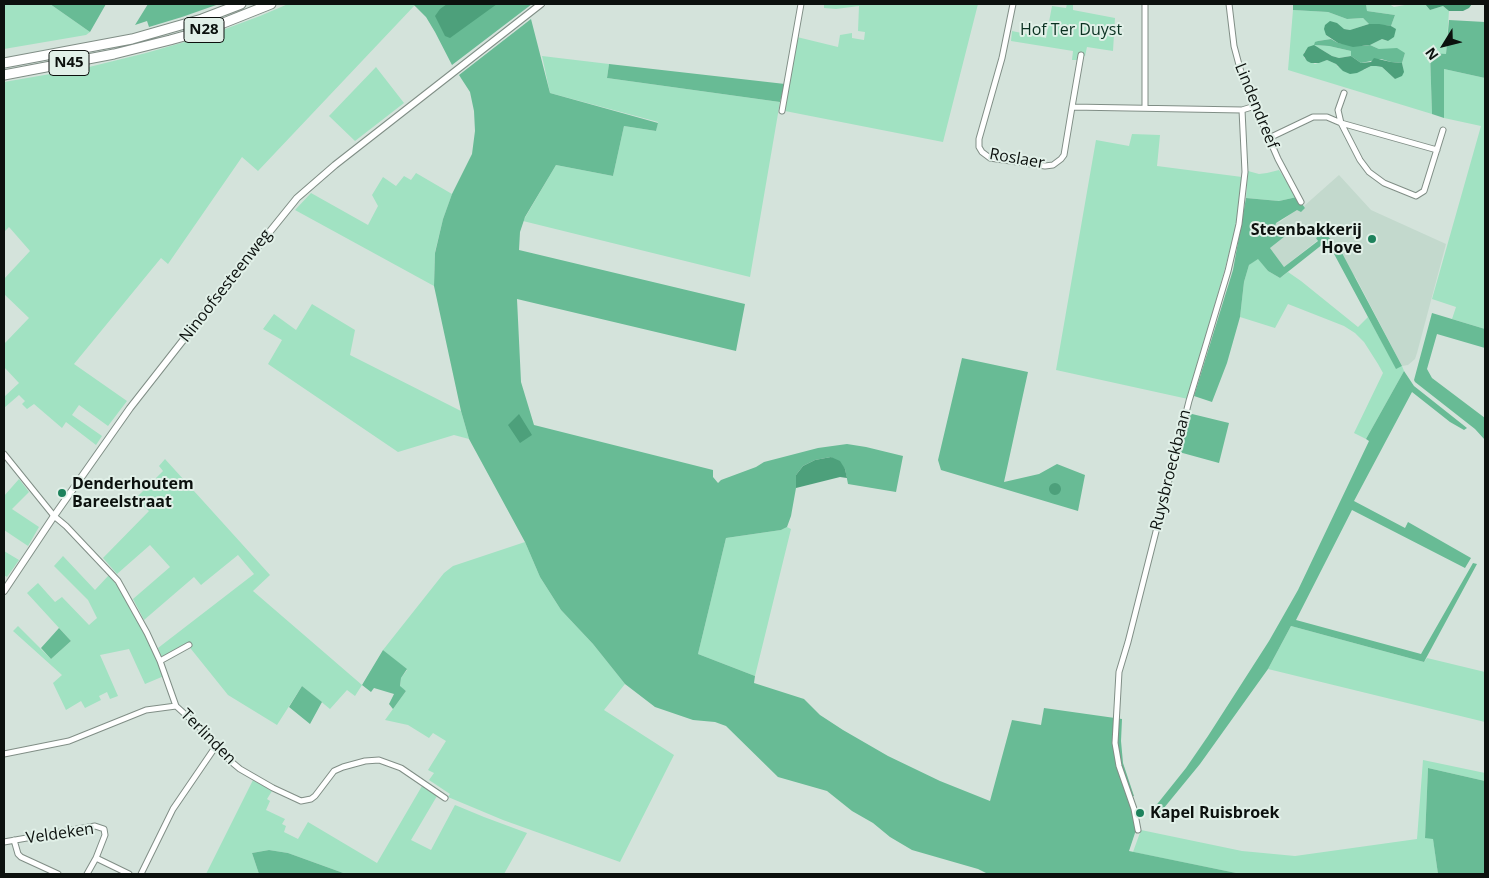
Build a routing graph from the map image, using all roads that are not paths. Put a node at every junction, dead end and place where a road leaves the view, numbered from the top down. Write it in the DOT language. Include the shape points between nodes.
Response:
graph roads {
  1 [pos="240,4"];
  2 [pos="271,4"];
  3 [pos="541,4"];
  4 [pos="801,4"];
  5 [pos="1013,4"];
  6 [pos="1145,4"];
  7 [pos="1229,4"];
  8 [pos="132,39"];
  9 [pos="135,49"];
  10 [pos="1080,55"];
  11 [pos="4,63"];
  12 [pos="4,75"];
  13 [pos="1344,93"];
  14 [pos="1255,106"];
  15 [pos="1072,107"];
  16 [pos="1145,108"];
  17 [pos="1242,110"];
  18 [pos="782,111"];
  19 [pos="1342,123"];
  20 [pos="1443,130"];
  21 [pos="1269,138"];
  22 [pos="1437,150"];
  23 [pos="1301,202"];
  24 [pos="4,454"];
  25 [pos="54,516"];
  26 [pos="4,591"];
  27 [pos="189,645"];
  28 [pos="160,661"];
  29 [pos="176,706"];
  30 [pos="216,746"];
  31 [pos="4,754"];
  32 [pos="445,798"];
  33 [pos="1138,830"];
  34 [pos="14,840"];
  35 [pos="4,842"];
  36 [pos="96,858"];
  37 [pos="58,874"];
  38 [pos="87,874"];
  39 [pos="129,874"];
  40 [pos="141,874"];
  1 -- 8 [label="highway, N28" via="202,19"];
  2 -- 9 [label="highway, N28" via="206,30"];
  3 -- 25 [label="street, Ninoofsesteenweg" via="335,164 297,198 130,408"];
  4 -- 18 [label="street"];
  5 -- 15 [label="street, Roslaer" via="979,147 990,158 1053,165 1064,155"];
  6 -- 16 [label="street"];
  7 -- 14 [label="street, Lindendreef" via="1234,46"];
  8 -- 11 [label="highway, N45"];
  9 -- 12 [label="highway, N45"];
  10 -- 15 [label="street, Roslaer"];
  13 -- 19 [label="street" via="1338,110"];
  14 -- 17 [label="street"];
  14 -- 21 [label="street, Lindendreef"];
  15 -- 16 [label="street"];
  16 -- 17 [label="street"];
  17 -- 33 [label="street, Ruysbroeckbaan" via="1245,172 1239,224 1189,401 1119,672 1115,744"];
  19 -- 21 [label="street" via="1327,117 1313,117"];
  19 -- 22 [label="street"];
  19 -- 22 [label="street" via="1369,172 1384,183 1412,195 1424,191"];
  20 -- 22 [label="street"];
  21 -- 23 [label="street, Lindendreef"];
  24 -- 25 [label="street"];
  25 -- 26 [label="street, Ninoofsesteenweg"];
  25 -- 28 [label="street" via="118,581"];
  27 -- 28 [label="street"];
  28 -- 29 [label="street"];
  29 -- 30 [label="street, Terlinden"];
  29 -- 31 [label="street, Terlinden" via="146,710 69,741"];
  30 -- 32 [label="street, Terlinden" via="240,769 301,801 315,796 334,771 379,760 401,768"];
  30 -- 40 [label="street" via="173,809"];
  34 -- 35 [label="street, Veldeken"];
  34 -- 36 [label="street, Veldeken" via="95,826 104,829 105,835"];
  34 -- 37 [label="street, Veldeken" via="21,857"];
  36 -- 38 [label="street, Veldeken"];
  36 -- 39 [label="street, Veldeken"];
}
